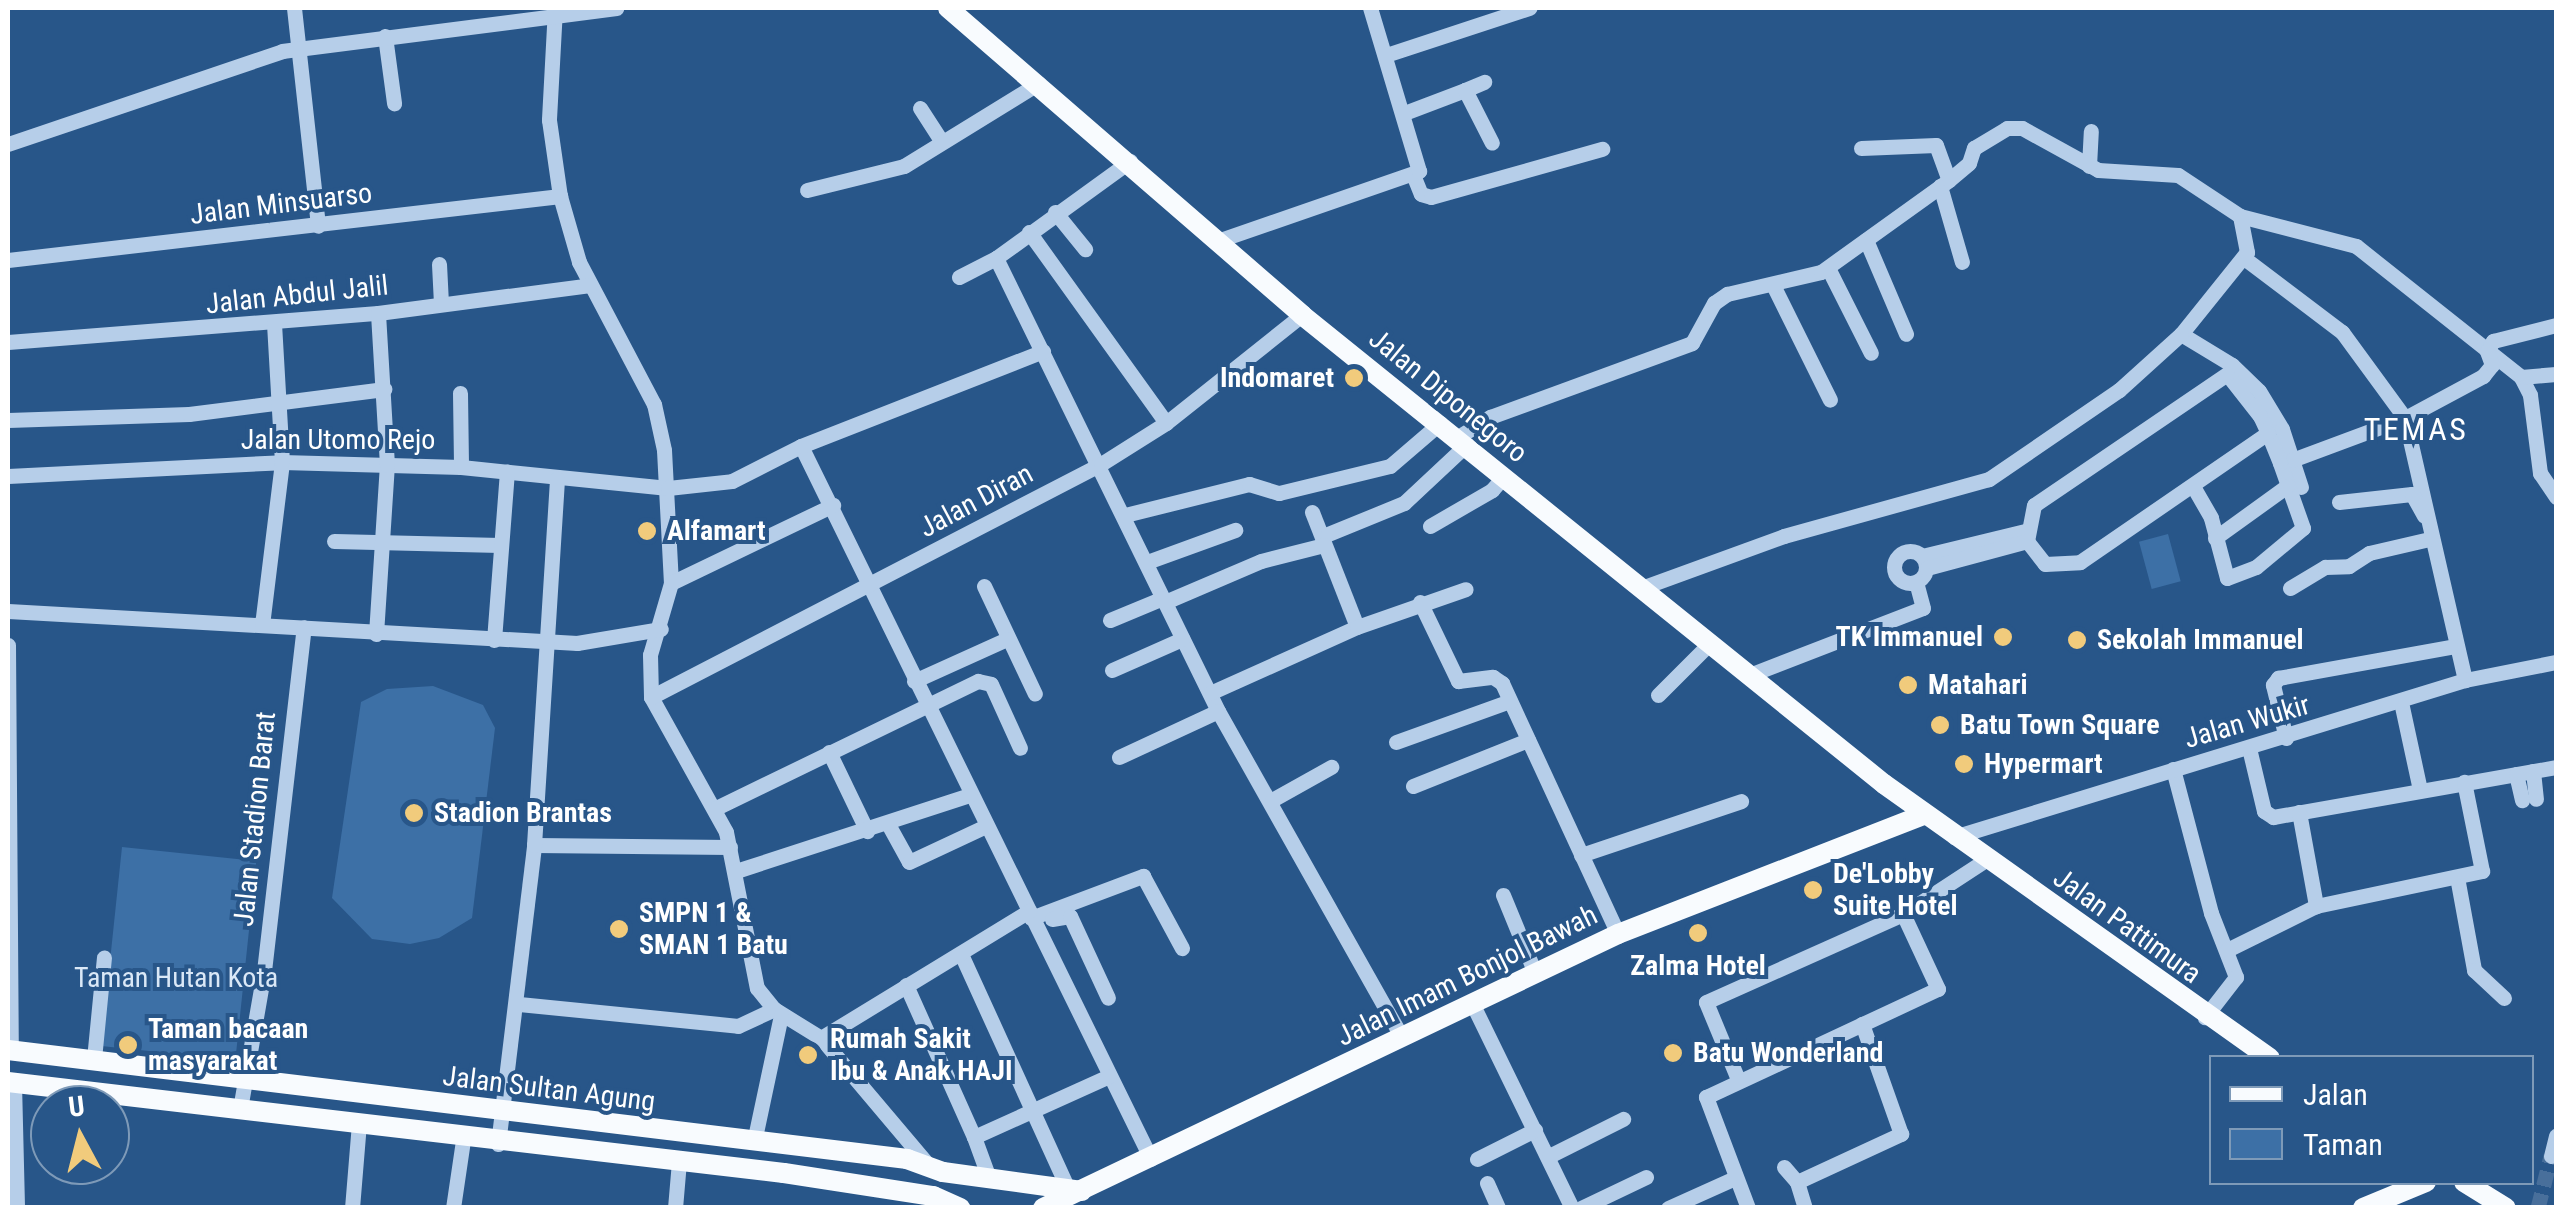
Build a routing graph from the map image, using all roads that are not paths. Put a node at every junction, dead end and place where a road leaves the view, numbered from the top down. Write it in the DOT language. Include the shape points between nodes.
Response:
graph roads {
  1 [pos="294,8"];
  2 [pos="457,8"];
  3 [pos="616,8"];
  4 [pos="1370,8"];
  5 [pos="1470,8"];
  6 [pos="1530,8"];
  7 [pos="555,10"];
  8 [pos="958,10"];
  9 [pos="460,25"];
  10 [pos="1476,25"];
  11 [pos="386,36"];
  12 [pos="301,48"];
  13 [pos="1386,56"];
  14 [pos="1484,82"];
  15 [pos="1039,83"];
  16 [pos="1465,90"];
  17 [pos="394,103"];
  18 [pos="920,108"];
  19 [pos="1406,112"];
  20 [pos="2091,131"];
  21 [pos="942,142"];
  22 [pos="1492,143"];
  23 [pos="8,144"];
  24 [pos="1602,148"];
  25 [pos="1861,148"];
  26 [pos="1130,160"];
  27 [pos="2089,166"];
  28 [pos="1414,177"];
  29 [pos="1944,183"];
  30 [pos="807,190"];
  31 [pos="560,196"];
  32 [pos="1056,212"];
  33 [pos="2240,216"];
  34 [pos="318,226"];
  35 [pos="1029,232"];
  36 [pos="1217,240"];
  37 [pos="1866,240"];
  38 [pos="1085,249"];
  39 [pos="996,258"];
  40 [pos="2244,258"];
  41 [pos="8,260"];
  42 [pos="1962,262"];
  43 [pos="439,264"];
  44 [pos="1828,268"];
  45 [pos="959,277"];
  46 [pos="590,285"];
  47 [pos="1773,285"];
  48 [pos="440,304"];
  49 [pos="378,313"];
  50 [pos="1302,315"];
  51 [pos="274,323"];
  52 [pos="2556,325"];
  53 [pos="1906,334"];
  54 [pos="2181,334"];
  55 [pos="8,342"];
  56 [pos="1043,351"];
  57 [pos="2487,351"];
  58 [pos="1871,353"];
  59 [pos="2556,374"];
  60 [pos="2521,377"];
  61 [pos="384,389"];
  62 [pos="460,393"];
  63 [pos="1830,400"];
  64 [pos="277,402"];
  65 [pos="2405,418"];
  66 [pos="8,420"];
  67 [pos="1166,422"];
  68 [pos="1440,422"];
  69 [pos="2268,433"];
  70 [pos="1462,440"];
  71 [pos="800,446"];
  72 [pos="2292,460"];
  73 [pos="282,462"];
  74 [pos="1102,464"];
  75 [pos="388,465"];
  76 [pos="462,467"];
  77 [pos="507,471"];
  78 [pos="8,476"];
  79 [pos="1504,476"];
  80 [pos="557,479"];
  81 [pos="2294,487"];
  82 [pos="668,488"];
  83 [pos="2194,488"];
  84 [pos="2556,498"];
  85 [pos="2339,502"];
  86 [pos="833,505"];
  87 [pos="1312,512"];
  88 [pos="1125,516"];
  89 [pos="2426,516"];
  90 [pos="1430,526"];
  91 [pos="1234,530"];
  92 [pos="2026,536"];
  93 [pos="2215,538"];
  94 [pos="2429,539"];
  95 [pos="1326,540"];
  96 [pos="334,541"];
  97 [pos="378,542"];
  98 [pos="500,545"];
  99 [pos="1147,562"];
  100 [pos="1924,562"];
  101 [pos="671,583"];
  102 [pos="1913,583"];
  103 [pos="872,584"];
  104 [pos="984,586"];
  105 [pos="1644,587"];
  106 [pos="2290,588"];
  107 [pos="1466,590"];
  108 [pos="1164,600"];
  109 [pos="1420,602"];
  110 [pos="8,611"];
  111 [pos="1110,620"];
  112 [pos="262,626"];
  113 [pos="304,627"];
  114 [pos="1357,627"];
  115 [pos="661,629"];
  116 [pos="376,634"];
  117 [pos="1007,638"];
  118 [pos="494,640"];
  119 [pos="1182,640"];
  120 [pos="545,641"];
  121 [pos="1711,642"];
  122 [pos="8,644"];
  123 [pos="2456,646"];
  124 [pos="2556,662"];
  125 [pos="1112,670"];
  126 [pos="1752,674"];
  127 [pos="914,680"];
  128 [pos="2464,680"];
  129 [pos="1210,693"];
  130 [pos="1036,694"];
  131 [pos="1658,695"];
  132 [pos="651,697"];
  133 [pos="1510,701"];
  134 [pos="2401,702"];
  135 [pos="925,704"];
  136 [pos="1218,710"];
  137 [pos="2286,738"];
  138 [pos="1528,740"];
  139 [pos="1396,742"];
  140 [pos="1020,748"];
  141 [pos="2249,748"];
  142 [pos="830,752"];
  143 [pos="1120,757"];
  144 [pos="1331,766"];
  145 [pos="2556,768"];
  146 [pos="2174,769"];
  147 [pos="2525,773"];
  148 [pos="2464,782"];
  149 [pos="1413,786"];
  150 [pos="2420,790"];
  151 [pos="970,795"];
  152 [pos="2529,799"];
  153 [pos="1272,800"];
  154 [pos="1741,801"];
  155 [pos="716,808"];
  156 [pos="2299,812"];
  157 [pos="1924,815"];
  158 [pos="888,824"];
  159 [pos="986,826"];
  160 [pos="867,830"];
  161 [pos="1954,837"];
  162 [pos="534,845"];
  163 [pos="730,848"];
  164 [pos="1580,855"];
  165 [pos="1987,859"];
  166 [pos="736,871"];
  167 [pos="2458,876"];
  168 [pos="1504,896"];
  169 [pos="2316,906"];
  170 [pos="1903,914"];
  171 [pos="1032,918"];
  172 [pos="1618,934"];
  173 [pos="1182,948"];
  174 [pos="2227,950"];
  175 [pos="961,954"];
  176 [pos="104,958"];
  177 [pos="1535,973"];
  178 [pos="906,985"];
  179 [pos="1108,998"];
  180 [pos="2504,998"];
  181 [pos="1472,1003"];
  182 [pos="519,1004"];
  183 [pos="777,1012"];
  184 [pos="2205,1017"];
  185 [pos="1862,1024"];
  186 [pos="821,1038"];
  187 [pos="1402,1038"];
  188 [pos="9,1050"];
  189 [pos="2264,1055"];
  190 [pos="94,1059"];
  191 [pos="245,1076"];
  192 [pos="1109,1076"];
  193 [pos="1737,1077"];
  194 [pos="11,1083"];
  195 [pos="240,1109"];
  196 [pos="1035,1109"];
  197 [pos="504,1112"];
  198 [pos="1623,1119"];
  199 [pos="359,1123"];
  200 [pos="1535,1130"];
  201 [pos="2556,1136"];
  202 [pos="974,1137"];
  203 [pos="462,1140"];
  204 [pos="754,1142"];
  205 [pos="498,1144"];
  206 [pos="788,1146"];
  207 [pos="1548,1156"];
  208 [pos="2551,1156"];
  209 [pos="1150,1159"];
  210 [pos="1476,1159"];
  211 [pos="680,1161"];
  212 [pos="929,1166"];
  213 [pos="1784,1168"];
  214 [pos="784,1173"];
  215 [pos="1646,1177"];
  216 [pos="989,1178"];
  217 [pos="1734,1178"];
  218 [pos="1487,1182"];
  219 [pos="1798,1182"];
  220 [pos="1032,1184"];
  221 [pos="2420,1185"];
  222 [pos="2469,1185"];
  223 [pos="1075,1190"];
  224 [pos="2386,1203"];
  225 [pos="17,1208"];
  226 [pos="352,1208"];
  227 [pos="452,1208"];
  228 [pos="675,1208"];
  229 [pos="960,1208"];
  230 [pos="1040,1208"];
  231 [pos="1498,1208"];
  232 [pos="1572,1208"];
  233 [pos="1581,1208"];
  234 [pos="1668,1208"];
  235 [pos="1748,1208"];
  236 [pos="1805,1208"];
  237 [pos="2363,1208"];
  238 [pos="2506,1208"];
  1 -- 12 [label="street"];
  2 -- 9 [label="street"];
  3 -- 7 [label="street"];
  4 -- 13 [label="street"];
  5 -- 10 [label="street"];
  6 -- 10 [label="street"];
  7 -- 9 [label="street"];
  7 -- 31 [label="street" via="549,120"];
  8 -- 15 [label="main road, Jalan Diponegoro"];
  9 -- 11 [label="street"];
  10 -- 13 [label="street"];
  11 -- 12 [label="street"];
  11 -- 17 [label="street"];
  12 -- 23 [label="street"];
  12 -- 34 [label="street"];
  13 -- 19 [label="street"];
  14 -- 16 [label="street"];
  15 -- 21 [label="street"];
  15 -- 26 [label="main road, Jalan Diponegoro"];
  16 -- 19 [label="street"];
  16 -- 22 [label="street"];
  18 -- 21 [label="street"];
  19 -- 28 [label="street" via="1422,163"];
  20 -- 27 [label="street"];
  21 -- 30 [label="street" via="894,170"];
  24 -- 28 [label="street" via="1431,196 1421,194"];
  25 -- 29 [label="street" via="1940,146"];
  26 -- 32 [label="street"];
  26 -- 36 [label="main road, Jalan Diponegoro"];
  27 -- 29 [label="street" via="2014,127 1974,148 1969,163"];
  27 -- 33 [label="street" via="2178,175"];
  28 -- 36 [label="street"];
  29 -- 37 [label="street"];
  29 -- 42 [label="street"];
  31 -- 34 [label="street, Jalan Minsuarso"];
  31 -- 46 [label="street"];
  32 -- 35 [label="street"];
  32 -- 38 [label="street"];
  33 -- 40 [label="street" via="2248,242"];
  33 -- 57 [label="street" via="2356,246"];
  34 -- 41 [label="street, Jalan Minsuarso"];
  35 -- 39 [label="street"];
  35 -- 67 [label="street"];
  36 -- 50 [label="main road, Jalan Diponegoro"];
  37 -- 44 [label="street"];
  37 -- 53 [label="street"];
  39 -- 45 [label="street"];
  39 -- 56 [label="street"];
  40 -- 54 [label="street"];
  40 -- 65 [label="street" via="2342,332"];
  43 -- 48 [label="street"];
  44 -- 47 [label="street"];
  44 -- 58 [label="street"];
  46 -- 48 [label="street, Jalan Abdul Jalil"];
  46 -- 82 [label="street" via="654,404"];
  47 -- 63 [label="street"];
  47 -- 70 [label="street" via="1718,298 1692,343 1490,418"];
  48 -- 49 [label="street, Jalan Abdul Jalil"];
  49 -- 51 [label="street, Jalan Abdul Jalil"];
  49 -- 61 [label="street"];
  50 -- 67 [label="street, Jalan Diran"];
  50 -- 68 [label="main road, Jalan Diponegoro"];
  51 -- 55 [label="street, Jalan Abdul Jalil"];
  51 -- 64 [label="street"];
  52 -- 57 [label="street" via="2493,341"];
  54 -- 72 [label="street" via="2260,391"];
  54 -- 105 [label="street" via="2119,390 1989,479 1784,536"];
  56 -- 71 [label="street, Jalan Utomo Rejo"];
  56 -- 74 [label="street"];
  57 -- 60 [label="street"];
  57 -- 65 [label="street" via="2490,371"];
  59 -- 60 [label="street"];
  60 -- 84 [label="street" via="2530,395 2540,473"];
  61 -- 64 [label="street"];
  61 -- 75 [label="street"];
  62 -- 76 [label="street"];
  64 -- 66 [label="street" via="126,418"];
  64 -- 73 [label="street"];
  65 -- 72 [label="street"];
  65 -- 89 [label="street"];
  67 -- 74 [label="street, Jalan Diran"];
  68 -- 70 [label="main road, Jalan Diponegoro"];
  68 -- 88 [label="street" via="1390,466 1279,493 1256,482"];
  69 -- 81 [label="street"];
  69 -- 83 [label="street"];
  69 -- 92 [label="street" via="2239,385 2222,374 2034,505"];
  70 -- 79 [label="main road, Jalan Diponegoro"];
  70 -- 95 [label="street" via="1404,503"];
  71 -- 82 [label="street, Jalan Utomo Rejo" via="732,481"];
  71 -- 86 [label="street"];
  72 -- 81 [label="street"];
  73 -- 75 [label="street, Jalan Utomo Rejo"];
  73 -- 78 [label="street, Jalan Utomo Rejo"];
  73 -- 112 [label="street"];
  74 -- 88 [label="street"];
  74 -- 103 [label="street, Jalan Diran"];
  75 -- 76 [label="street, Jalan Utomo Rejo"];
  75 -- 97 [label="street"];
  76 -- 77 [label="street, Jalan Utomo Rejo"];
  77 -- 80 [label="street, Jalan Utomo Rejo"];
  77 -- 98 [label="street"];
  79 -- 90 [label="street"];
  79 -- 105 [label="main road, Jalan Diponegoro"];
  80 -- 82 [label="street, Jalan Utomo Rejo"];
  80 -- 120 [label="street"];
  81 -- 93 [label="street"];
  81 -- 93 [label="street" via="2303,528 2281,549 2227,578"];
  82 -- 101 [label="street"];
  83 -- 92 [label="street" via="2068,566 2046,564"];
  83 -- 93 [label="street"];
  85 -- 89 [label="street" via="2412,494"];
  86 -- 101 [label="street"];
  86 -- 103 [label="street"];
  87 -- 95 [label="street"];
  88 -- 99 [label="street"];
  89 -- 94 [label="street"];
  91 -- 99 [label="street"];
  92 -- 100 [label="street"];
  94 -- 106 [label="street" via="2369,553 2349,566 2325,567"];
  94 -- 123 [label="street"];
  95 -- 108 [label="street"];
  95 -- 114 [label="street"];
  96 -- 97 [label="street"];
  97 -- 98 [label="street"];
  97 -- 116 [label="street"];
  98 -- 118 [label="street"];
  99 -- 108 [label="street"];
  100 -- 102 [label="street"];
  100 -- 102 [label="street" via="1910,551 1896,561 1899,579"];
  101 -- 115 [label="street"];
  102 -- 126 [label="street" via="1924,607"];
  103 -- 127 [label="street"];
  103 -- 132 [label="street, Jalan Diran"];
  104 -- 117 [label="street"];
  105 -- 121 [label="main road, Jalan Diponegoro"];
  107 -- 109 [label="street"];
  108 -- 111 [label="street"];
  108 -- 119 [label="street"];
  109 -- 114 [label="street"];
  109 -- 133 [label="street" via="1458,681 1497,678"];
  110 -- 112 [label="street"];
  112 -- 113 [label="street"];
  113 -- 116 [label="street"];
  113 -- 191 [label="street, Jalan Stadion Barat" via="264,971"];
  114 -- 129 [label="street"];
  115 -- 120 [label="street"];
  115 -- 132 [label="street" via="650,655"];
  116 -- 118 [label="street"];
  117 -- 127 [label="street"];
  117 -- 130 [label="street"];
  118 -- 120 [label="street"];
  119 -- 125 [label="street"];
  119 -- 129 [label="street"];
  120 -- 162 [label="street"];
  121 -- 126 [label="main road, Jalan Diponegoro"];
  121 -- 131 [label="street"];
  122 -- 188 [label="street"];
  123 -- 128 [label="street"];
  123 -- 137 [label="street" via="2278,678 2272,685"];
  124 -- 128 [label="street, Jalan Wukir"];
  126 -- 157 [label="main road, Jalan Diponegoro"];
  127 -- 135 [label="street"];
  128 -- 134 [label="street, Jalan Wukir"];
  129 -- 136 [label="street"];
  132 -- 155 [label="street"];
  133 -- 138 [label="street"];
  133 -- 139 [label="street"];
  134 -- 137 [label="street, Jalan Wukir"];
  134 -- 150 [label="street"];
  135 -- 140 [label="street" via="988,681"];
  135 -- 142 [label="street"];
  135 -- 151 [label="street"];
  136 -- 143 [label="street"];
  136 -- 153 [label="street"];
  137 -- 141 [label="street, Jalan Wukir"];
  138 -- 149 [label="street"];
  138 -- 164 [label="street"];
  141 -- 146 [label="street, Jalan Wukir"];
  141 -- 156 [label="street" via="2267,816"];
  142 -- 155 [label="street"];
  142 -- 160 [label="street"];
  144 -- 153 [label="street"];
  145 -- 147 [label="street"];
  146 -- 161 [label="street, Jalan Wukir"];
  146 -- 174 [label="street"];
  147 -- 148 [label="street"];
  147 -- 152 [label="street"];
  148 -- 150 [label="street"];
  148 -- 167 [label="street" via="2484,869"];
  150 -- 156 [label="street"];
  151 -- 158 [label="street"];
  151 -- 159 [label="street"];
  153 -- 187 [label="street"];
  154 -- 164 [label="street"];
  155 -- 163 [label="street"];
  156 -- 169 [label="street"];
  157 -- 161 [label="main road, Jalan Diponegoro"];
  157 -- 172 [label="main road, Jalan Imam Bonjol Bawah"];
  158 -- 159 [label="street" via="909,862"];
  158 -- 160 [label="street"];
  159 -- 171 [label="street"];
  160 -- 166 [label="street"];
  161 -- 165 [label="main road, Jalan Pattimura"];
  162 -- 163 [label="street"];
  162 -- 182 [label="street"];
  163 -- 166 [label="street"];
  164 -- 172 [label="street"];
  165 -- 170 [label="street"];
  165 -- 184 [label="main road, Jalan Pattimura"];
  166 -- 183 [label="street" via="752,974"];
  167 -- 169 [label="street"];
  167 -- 180 [label="street" via="2474,970"];
  168 -- 177 [label="street"];
  169 -- 174 [label="street"];
  170 -- 185 [label="street" via="1939,987"];
  170 -- 193 [label="street" via="1706,1002"];
  171 -- 173 [label="street" via="1143,876"];
  171 -- 175 [label="street"];
  171 -- 179 [label="street" via="1068,913"];
  171 -- 192 [label="street"];
  172 -- 177 [label="main road, Jalan Imam Bonjol Bawah"];
  174 -- 184 [label="street" via="2235,982"];
  175 -- 178 [label="street"];
  175 -- 196 [label="street"];
  176 -- 190 [label="street"];
  177 -- 181 [label="main road, Jalan Imam Bonjol Bawah"];
  178 -- 186 [label="street"];
  178 -- 202 [label="street"];
  181 -- 187 [label="main road, Jalan Imam Bonjol Bawah"];
  181 -- 200 [label="street"];
  182 -- 183 [label="street" via="738,1026"];
  182 -- 197 [label="street"];
  183 -- 186 [label="street"];
  183 -- 204 [label="street"];
  184 -- 189 [label="main road, Jalan Pattimura"];
  185 -- 193 [label="street"];
  185 -- 219 [label="street" via="1901,1134"];
  186 -- 212 [label="street"];
  187 -- 209 [label="main road, Jalan Imam Bonjol Bawah"];
  188 -- 190 [label="main road, Jalan Sultan Agung"];
  190 -- 191 [label="main road, Jalan Sultan Agung"];
  191 -- 195 [label="street, Jalan Stadion Barat"];
  191 -- 197 [label="main road, Jalan Sultan Agung"];
  192 -- 196 [label="street"];
  192 -- 209 [label="street"];
  193 -- 217 [label="street" via="1706,1097"];
  194 -- 195 [label="main road, Jalan Sultan Agung"];
  194 -- 225 [label="street"];
  195 -- 199 [label="main road, Jalan Sultan Agung"];
  196 -- 202 [label="street"];
  196 -- 223 [label="street"];
  197 -- 204 [label="main road, Jalan Sultan Agung"];
  197 -- 205 [label="street"];
  198 -- 207 [label="street"];
  199 -- 203 [label="main road, Jalan Sultan Agung"];
  199 -- 226 [label="street"];
  200 -- 207 [label="street"];
  200 -- 210 [label="street"];
  201 -- 208 [label="street"];
  202 -- 216 [label="street"];
  203 -- 205 [label="main road, Jalan Sultan Agung"];
  203 -- 227 [label="street"];
  204 -- 206 [label="main road, Jalan Sultan Agung"];
  205 -- 211 [label="main road, Jalan Sultan Agung"];
  206 -- 212 [label="main road, Jalan Sultan Agung"];
  206 -- 214 [label="main road" via="778,1159"];
  207 -- 232 [label="street"];
  209 -- 223 [label="main road, Jalan Imam Bonjol Bawah"];
  211 -- 214 [label="main road, Jalan Sultan Agung"];
  211 -- 228 [label="street"];
  212 -- 216 [label="main road, Jalan Sultan Agung"];
  213 -- 219 [label="street"];
  214 -- 229 [label="main road, Jalan Sultan Agung" via="933,1196"];
  215 -- 233 [label="street"];
  216 -- 220 [label="main road, Jalan Sultan Agung"];
  217 -- 234 [label="street"];
  217 -- 235 [label="street"];
  218 -- 231 [label="street"];
  219 -- 236 [label="street"];
  220 -- 223 [label="main road, Jalan Sultan Agung"];
  220 -- 230 [label="main road" via="1042,1196"];
  221 -- 224 [label="main road"];
  222 -- 238 [label="main road"];
  223 -- 230 [label="main road, Jalan Imam Bonjol Bawah"];
  224 -- 237 [label="main road"];
}
